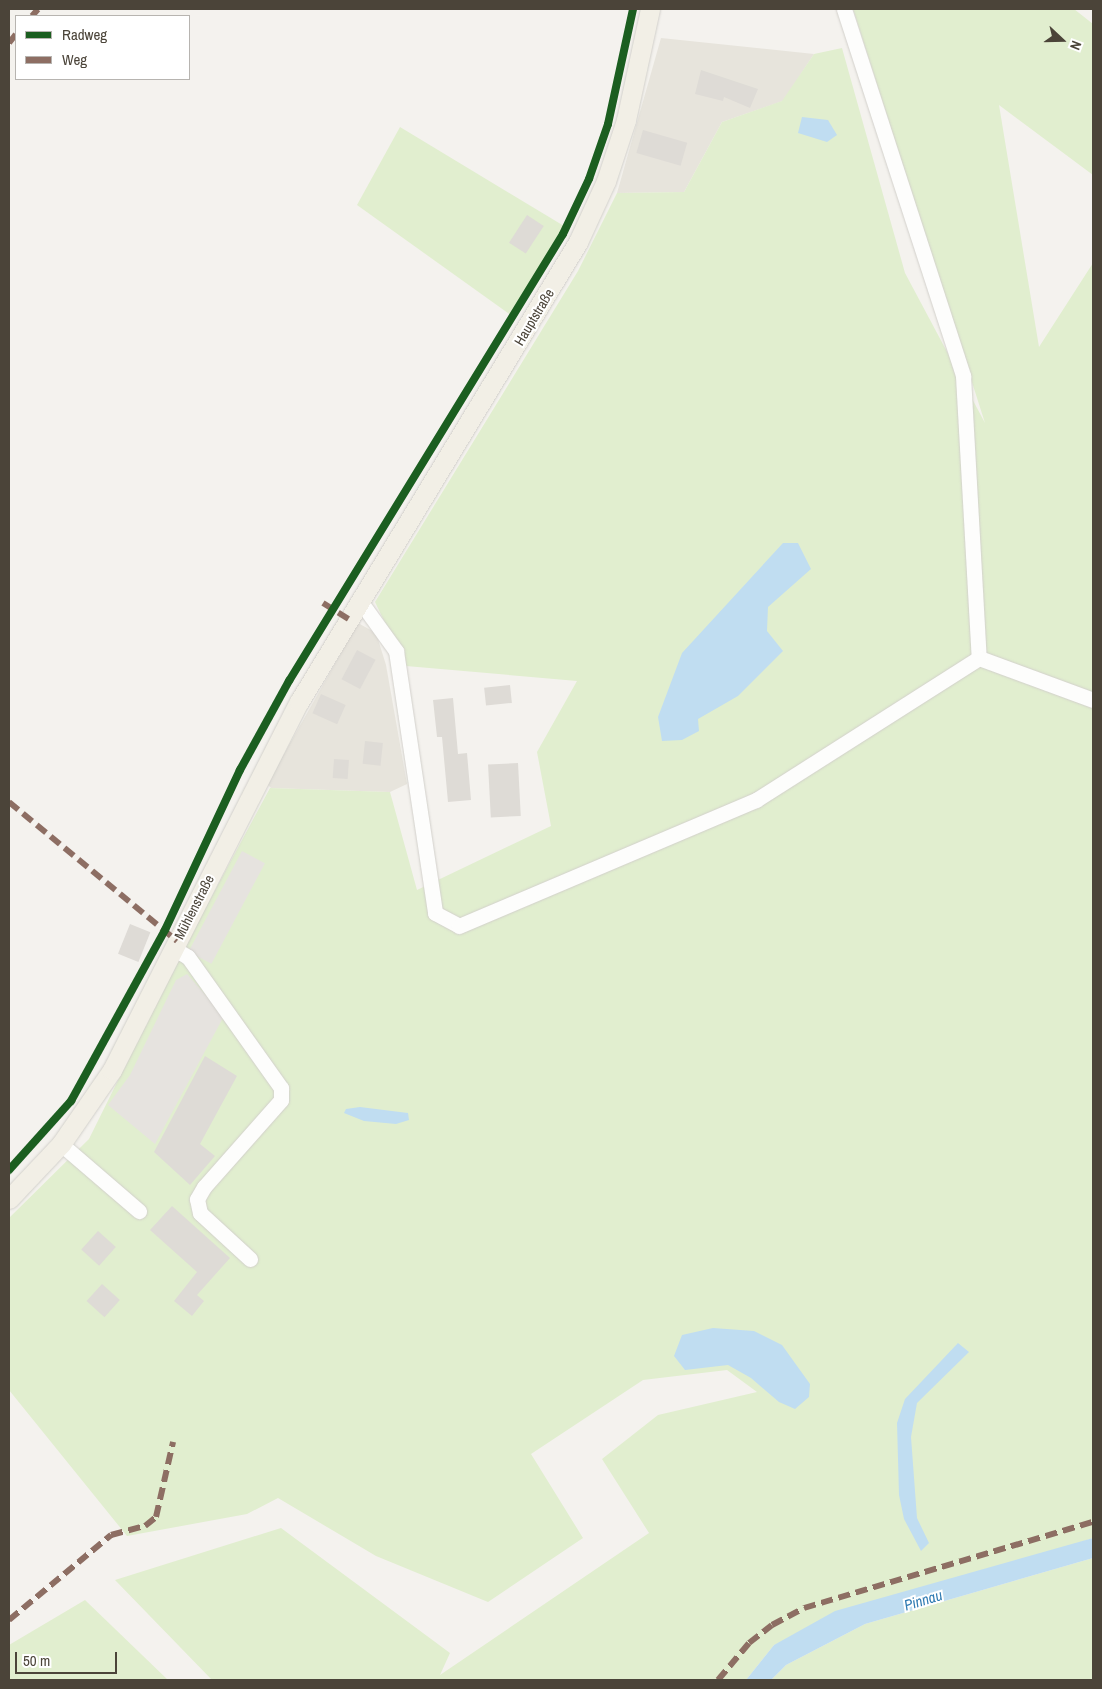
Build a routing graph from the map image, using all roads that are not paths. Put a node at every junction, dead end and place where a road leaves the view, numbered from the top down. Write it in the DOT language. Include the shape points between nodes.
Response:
graph roads {
  1 [pos="650,9"];
  2 [pos="844,9"];
  3 [pos="360,601"];
  4 [pos="979,658"];
  5 [pos="1093,700"];
  6 [pos="173,948"];
  7 [pos="61,1144"];
  8 [pos="9,1199"];
  9 [pos="139,1211"];
  10 [pos="250,1259"];
  1 -- 3 [label="main road, Hauptstraße" via="626,120 606,181 578,242"];
  2 -- 4 [label="lane" via="963,376"];
  3 -- 4 [label="lane" via="396,651 435,913 459,926 756,800"];
  3 -- 6 [label="main road, Mühlenstraße" via="275,746"];
  4 -- 5 [label="lane"];
  6 -- 7 [label="main road, Mühlenstraße" via="112,1070"];
  6 -- 10 [label="lane" via="193,964 280,1083 282,1093 272,1111 197,1199 200,1212"];
  7 -- 8 [label="main road, Mühlenstraße"];
  7 -- 9 [label="lane"];
}
